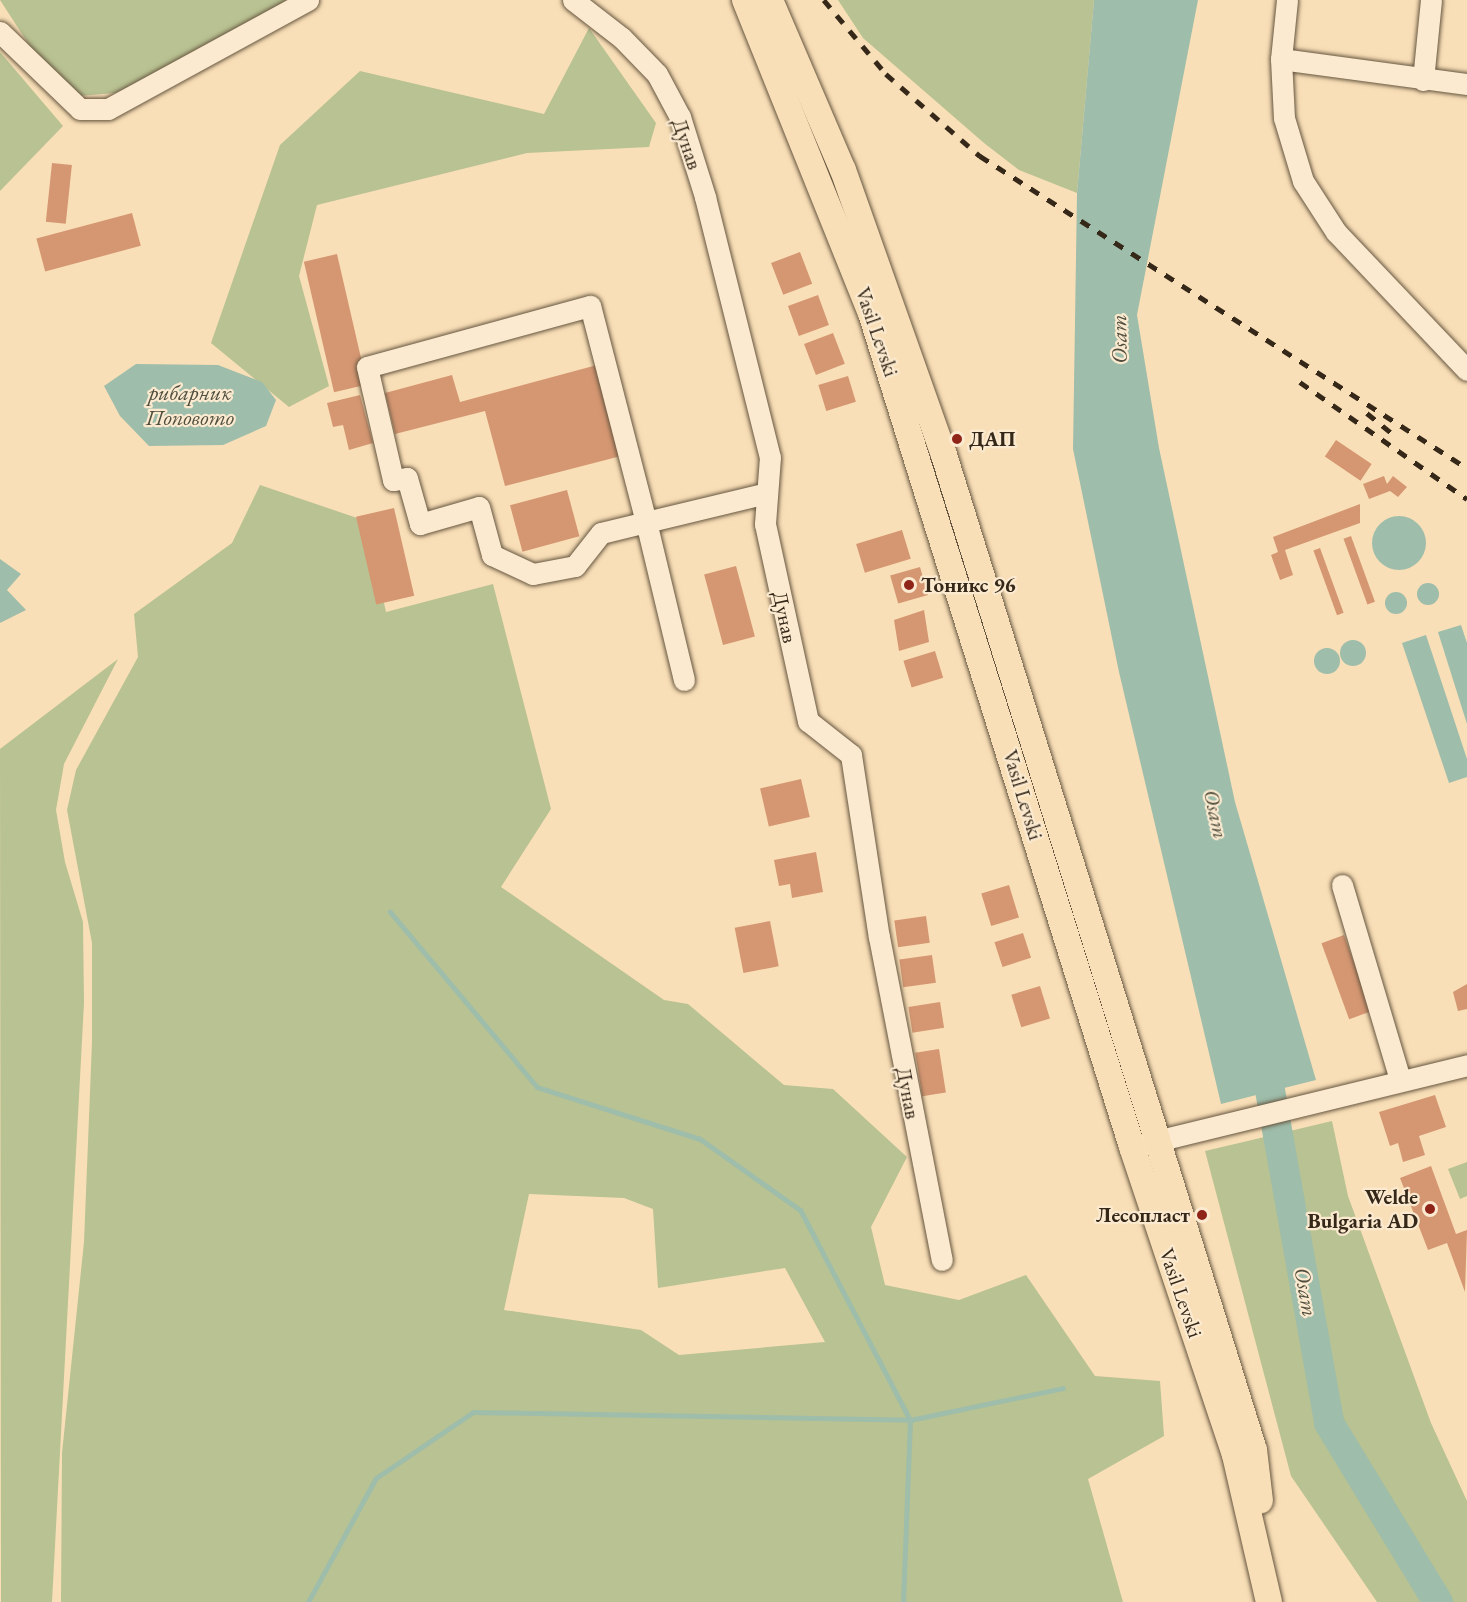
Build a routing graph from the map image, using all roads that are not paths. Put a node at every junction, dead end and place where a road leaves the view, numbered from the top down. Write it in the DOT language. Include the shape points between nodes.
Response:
graph roads {
  1 [pos="308,0"];
  2 [pos="573,0"];
  3 [pos="745,0"];
  4 [pos="770,0"];
  5 [pos="1287,0"];
  6 [pos="1431,0"];
  7 [pos="0,32"];
  8 [pos="1281,59"];
  9 [pos="1423,80"];
  10 [pos="1467,84"];
  11 [pos="1467,370"];
  12 [pos="767,493"];
  13 [pos="646,522"];
  14 [pos="684,681"];
  15 [pos="1342,885"];
  16 [pos="1467,1065"];
  17 [pos="1400,1080"];
  18 [pos="1143,1144"];
  19 [pos="942,1260"];
  20 [pos="1269,1601"];
  1 -- 7 [label="street" via="108,109 80,109"];
  2 -- 12 [label="street, Дунав" via="622,38 657,74 680,117 770,457"];
  3 -- 18 [label="main road, Vasil Levski" via="871,313"];
  4 -- 18 [label="main road, Vasil Levski" via="898,317"];
  5 -- 8 [label="street"];
  6 -- 9 [label="street"];
  8 -- 9 [label="street"];
  8 -- 11 [label="street" via="1284,118 1303,181 1336,232"];
  9 -- 10 [label="street"];
  12 -- 13 [label="street"];
  12 -- 19 [label="street, Дунав" via="765,524 808,721 851,755 879,938"];
  13 -- 13 [label="street" via="590,306 366,367 393,480 407,478 420,524 479,507 492,555 533,574 575,566 601,533"];
  13 -- 14 [label="street"];
  15 -- 17 [label="street"];
  16 -- 17 [label="street"];
  17 -- 18 [label="street"];
  18 -- 20 [label="main road, Vasil Levski" via="1254,1450"];
}
